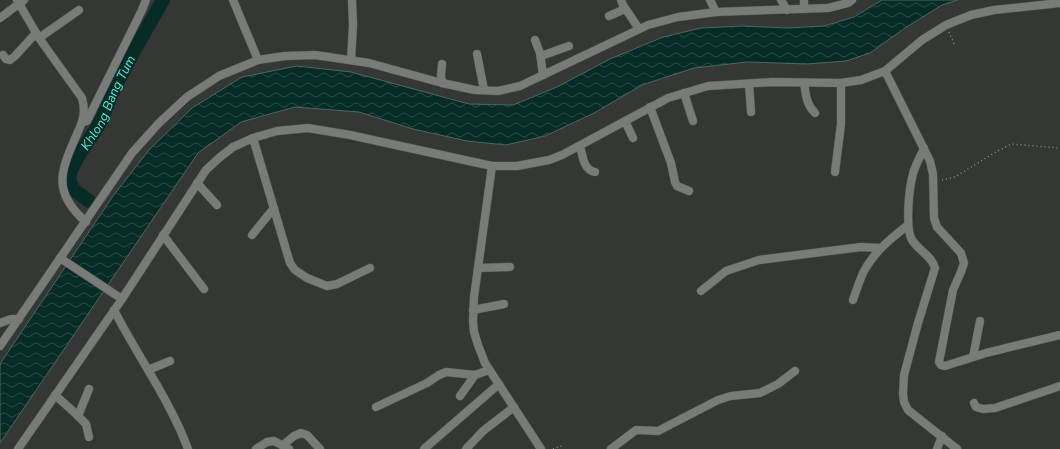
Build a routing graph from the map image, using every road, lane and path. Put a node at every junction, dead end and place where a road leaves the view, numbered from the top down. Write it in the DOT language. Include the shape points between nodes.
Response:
graph roads {
  1 [pos="146,0"];
  2 [pos="233,0"];
  3 [pos="352,0"];
  4 [pos="621,0"];
  5 [pos="710,0"];
  6 [pos="781,0"];
  7 [pos="804,0"];
  8 [pos="852,0"];
  9 [pos="20,1"];
  10 [pos="1060,3"];
  11 [pos="827,4"];
  12 [pos="625,8"];
  13 [pos="804,9"];
  14 [pos="79,10"];
  15 [pos="787,10"];
  16 [pos="716,12"];
  17 [pos="609,16"];
  18 [pos="0,18"];
  19 [pos="946,25"];
  20 [pos="639,29"];
  21 [pos="38,35"];
  22 [pos="535,40"];
  23 [pos="954,44"];
  24 [pos="569,46"];
  25 [pos="478,54"];
  26 [pos="3,55"];
  27 [pos="541,56"];
  28 [pos="258,60"];
  29 [pos="351,60"];
  30 [pos="442,64"];
  31 [pos="885,71"];
  32 [pos="543,76"];
  33 [pos="442,82"];
  34 [pos="804,83"];
  35 [pos="841,83"];
  36 [pos="749,84"];
  37 [pos="484,90"];
  38 [pos="684,93"];
  39 [pos="650,107"];
  40 [pos="751,112"];
  41 [pos="815,113"];
  42 [pos="624,121"];
  43 [pos="82,122"];
  44 [pos="693,122"];
  45 [pos="253,138"];
  46 [pos="633,138"];
  47 [pos="580,146"];
  48 [pos="924,148"];
  49 [pos="1060,148"];
  50 [pos="492,166"];
  51 [pos="596,172"];
  52 [pos="834,172"];
  53 [pos="933,182"];
  54 [pos="198,183"];
  55 [pos="689,191"];
  56 [pos="217,205"];
  57 [pos="274,208"];
  58 [pos="86,222"];
  59 [pos="908,225"];
  60 [pos="164,235"];
  61 [pos="252,235"];
  62 [pos="881,248"];
  63 [pos="60,258"];
  64 [pos="510,267"];
  65 [pos="370,268"];
  66 [pos="478,268"];
  67 [pos="204,289"];
  68 [pos="701,291"];
  69 [pos="122,299"];
  70 [pos="853,300"];
  71 [pos="504,304"];
  72 [pos="114,310"];
  73 [pos="473,310"];
  74 [pos="19,319"];
  75 [pos="980,321"];
  76 [pos="0,323"];
  77 [pos="1060,335"];
  78 [pos="0,346"];
  79 [pos="973,357"];
  80 [pos="170,361"];
  81 [pos="148,370"];
  82 [pos="489,370"];
  83 [pos="794,371"];
  84 [pos="475,375"];
  85 [pos="499,384"];
  86 [pos="1060,386"];
  87 [pos="89,389"];
  88 [pos="55,396"];
  89 [pos="460,396"];
  90 [pos="974,403"];
  91 [pos="376,407"];
  92 [pos="514,407"];
  93 [pos="78,416"];
  94 [pos="90,436"];
  95 [pos="942,436"];
  96 [pos="564,445"];
  97 [pos="286,447"];
  98 [pos="18,449"];
  99 [pos="188,449"];
  100 [pos="256,449"];
  101 [pos="320,449"];
  102 [pos="424,449"];
  103 [pos="466,449"];
  104 [pos="541,449"];
  105 [pos="553,449"];
  106 [pos="611,449"];
  107 [pos="937,449"];
  108 [pos="957,449"];
  1 -- 43 [label="street" via="95,107 87,121"];
  2 -- 28 [label="street"];
  3 -- 29 [label="street"];
  4 -- 12 [label="street"];
  5 -- 16 [label="street"];
  6 -- 15 [label="street"];
  7 -- 13 [label="street"];
  8 -- 11 [label="street"];
  9 -- 18 [label="street"];
  9 -- 21 [label="street"];
  10 -- 19 [label="street" via="994,10 971,15"];
  11 -- 13 [label="street"];
  12 -- 17 [label="street"];
  12 -- 20 [label="street"];
  13 -- 15 [label="street"];
  14 -- 21 [label="street"];
  15 -- 16 [label="street"];
  16 -- 20 [label="street" via="678,17"];
  19 -- 23 [label="path"];
  19 -- 31 [label="street" via="922,40"];
  20 -- 32 [label="street"];
  21 -- 26 [label="street" via="10,60"];
  21 -- 43 [label="street" via="82,98 85,106"];
  22 -- 27 [label="street"];
  24 -- 27 [label="street"];
  25 -- 37 [label="street"];
  27 -- 32 [label="street"];
  28 -- 29 [label="street" via="315,55"];
  28 -- 58 [label="street" via="219,76 187,97 159,123 132,153"];
  29 -- 33 [label="street"];
  30 -- 33 [label="street"];
  31 -- 35 [label="street" via="861,80"];
  31 -- 48 [label="street"];
  32 -- 37 [label="street" via="520,86 498,91"];
  33 -- 37 [label="street"];
  34 -- 35 [label="street"];
  34 -- 36 [label="street"];
  34 -- 41 [label="street" via="806,100"];
  35 -- 52 [label="street" via="841,124"];
  36 -- 38 [label="street" via="708,86"];
  36 -- 40 [label="street"];
  38 -- 39 [label="street"];
  38 -- 44 [label="street"];
  39 -- 42 [label="street"];
  39 -- 55 [label="street" via="671,163 675,182 677,186"];
  42 -- 46 [label="street"];
  42 -- 47 [label="street"];
  43 -- 58 [label="street" via="64,163 62,183 66,200 76,214"];
  45 -- 50 [label="street" via="277,130 308,128"];
  45 -- 54 [label="street" via="219,158 206,170"];
  45 -- 57 [label="street"];
  47 -- 50 [label="street" via="541,161 517,166"];
  47 -- 51 [label="street" via="585,167"];
  48 -- 53 [label="street" via="930,161"];
  48 -- 59 [label="street" via="913,173"];
  49 -- 53 [label="path" via="1011,144 955,177"];
  50 -- 66 [label="street"];
  53 -- 79 [label="street" via="934,218 937,227 961,253 964,263 953,290 940,362 945,366"];
  54 -- 56 [label="street"];
  54 -- 60 [label="street"];
  57 -- 61 [label="street"];
  57 -- 65 [label="street" via="290,263 307,278 327,286 337,284"];
  58 -- 63 [label="street"];
  59 -- 62 [label="street"];
  59 -- 95 [label="street" via="910,237 916,247 933,262 935,268 904,375 904,402 908,410"];
  60 -- 67 [label="street"];
  60 -- 69 [label="street"];
  62 -- 68 [label="street" via="861,246 759,260 726,271"];
  62 -- 70 [label="street" via="872,257"];
  63 -- 69 [label="street"];
  63 -- 74 [label="street"];
  64 -- 66 [label="street"];
  66 -- 73 [label="street"];
  69 -- 72 [label="street"];
  71 -- 73 [label="street"];
  72 -- 81 [label="street"];
  72 -- 88 [label="street"];
  73 -- 82 [label="street" via="478,345"];
  74 -- 76 [label="street"];
  74 -- 78 [label="street"];
  75 -- 79 [label="street"];
  77 -- 79 [label="street"];
  80 -- 81 [label="street"];
  81 -- 99 [label="street"];
  82 -- 84 [label="street"];
  82 -- 85 [label="street"];
  83 -- 106 [label="street" via="778,384 760,393 718,400 658,431 636,430"];
  84 -- 89 [label="street"];
  84 -- 91 [label="street" via="446,372 439,374 427,383"];
  85 -- 92 [label="street"];
  85 -- 102 [label="street"];
  86 -- 90 [label="street" via="995,408 983,409 976,407"];
  87 -- 93 [label="street"];
  88 -- 93 [label="street"];
  88 -- 98 [label="street"];
  92 -- 103 [label="street" via="483,431"];
  92 -- 104 [label="street"];
  93 -- 94 [label="street" via="86,424"];
  95 -- 107 [label="street"];
  95 -- 108 [label="street"];
  96 -- 105 [label="path"];
  97 -- 100 [label="street" via="274,441"];
  97 -- 101 [label="street" via="294,436 301,433 307,435"];
}
